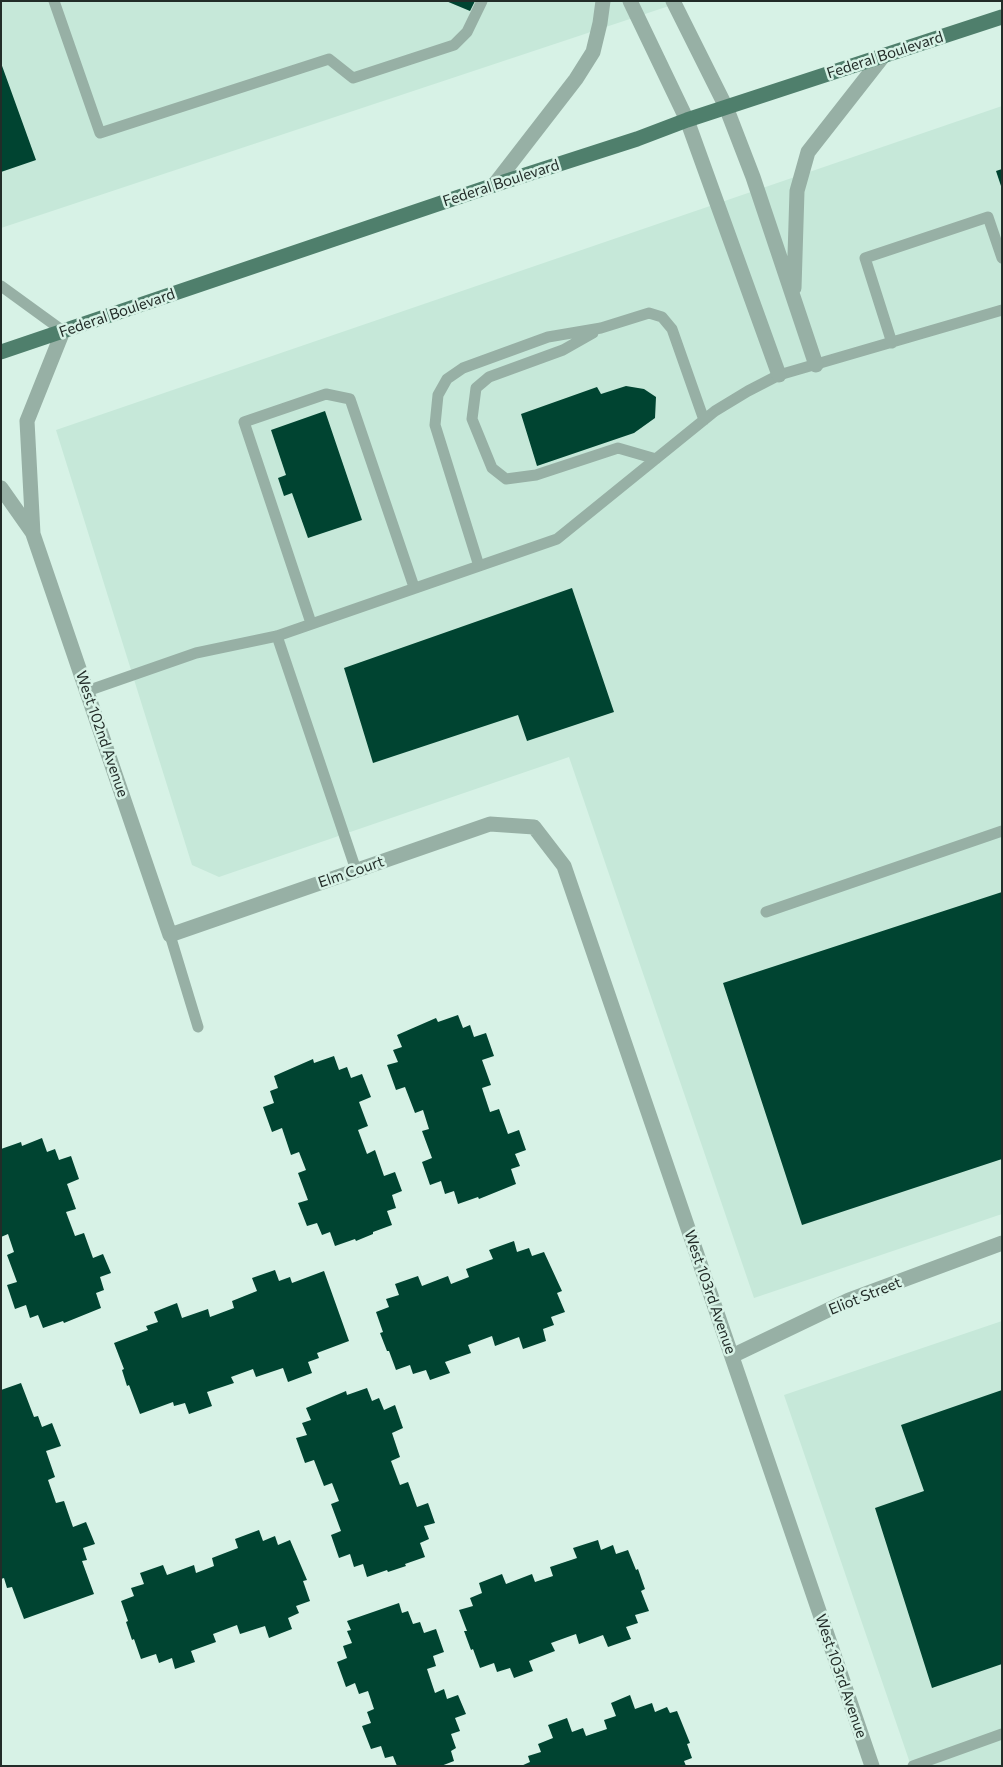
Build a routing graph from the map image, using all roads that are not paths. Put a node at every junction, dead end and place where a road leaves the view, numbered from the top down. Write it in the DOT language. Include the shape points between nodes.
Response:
graph roads {
  1 [pos="54,1"];
  2 [pos="482,1"];
  3 [pos="603,1"];
  4 [pos="630,1"];
  5 [pos="673,1"];
  6 [pos="1002,17"];
  7 [pos="884,55"];
  8 [pos="726,107"];
  9 [pos="687,120"];
  10 [pos="494,185"];
  11 [pos="1002,258"];
  12 [pos="1,286"];
  13 [pos="793,300"];
  14 [pos="1002,310"];
  15 [pos="601,328"];
  16 [pos="63,331"];
  17 [pos="892,343"];
  18 [pos="1,352"];
  19 [pos="816,365"];
  20 [pos="780,375"];
  21 [pos="704,420"];
  22 [pos="656,459"];
  23 [pos="1,488"];
  24 [pos="33,534"];
  25 [pos="479,566"];
  26 [pos="414,588"];
  27 [pos="311,623"];
  28 [pos="277,636"];
  29 [pos="87,691"];
  30 [pos="534,827"];
  31 [pos="1002,831"];
  32 [pos="356,870"];
  33 [pos="766,912"];
  34 [pos="170,935"];
  35 [pos="198,1027"];
  36 [pos="1002,1244"];
  37 [pos="732,1356"];
  38 [pos="1002,1734"];
  39 [pos="872,1766"];
  40 [pos="913,1766"];
  1 -- 2 [label="lane" via="100,133 329,59 353,78 454,44 467,32"];
  3 -- 10 [label="street" via="596,45 589,58"];
  4 -- 9 [label="street"];
  5 -- 8 [label="street"];
  6 -- 7 [label="main road, Federal Boulevard"];
  7 -- 8 [label="main road, Federal Boulevard"];
  7 -- 13 [label="street" via="808,152 797,191"];
  8 -- 9 [label="main road, Federal Boulevard"];
  8 -- 13 [label="street"];
  9 -- 10 [label="main road, Federal Boulevard"];
  9 -- 20 [label="street"];
  10 -- 16 [label="main road, Federal Boulevard"];
  11 -- 17 [label="lane" via="988,217 865,258"];
  12 -- 16 [label="lane"];
  13 -- 19 [label="street"];
  14 -- 17 [label="lane"];
  15 -- 21 [label="lane" via="650,313 662,317 672,329"];
  15 -- 22 [label="lane" via="563,350 489,377 476,388 472,419 492,468 506,479 536,475 618,448"];
  15 -- 25 [label="lane" via="548,337 463,368 447,379 438,395 435,425"];
  16 -- 18 [label="main road, Federal Boulevard"];
  16 -- 24 [label="street, West 102nd Avenue" via="26,421"];
  17 -- 19 [label="lane"];
  19 -- 20 [label="lane"];
  20 -- 21 [label="lane" via="736,398"];
  21 -- 22 [label="lane"];
  22 -- 25 [label="lane" via="557,539"];
  23 -- 24 [label="street, West 102nd Avenue"];
  24 -- 29 [label="street, West 102nd Avenue"];
  25 -- 26 [label="lane"];
  26 -- 27 [label="lane"];
  26 -- 27 [label="lane" via="350,399 326,394 244,422"];
  27 -- 28 [label="lane"];
  28 -- 29 [label="lane" via="196,653"];
  28 -- 32 [label="lane"];
  29 -- 34 [label="street, West 102nd Avenue"];
  30 -- 32 [label="street, Elm Court" via="490,824"];
  30 -- 37 [label="street, West 103rd Avenue" via="564,866"];
  31 -- 33 [label="lane"];
  32 -- 34 [label="street, Elm Court"];
  34 -- 35 [label="lane"];
  36 -- 37 [label="street, Eliot Street" via="849,1300"];
  37 -- 39 [label="street, West 103rd Avenue"];
  38 -- 40 [label="lane"];
}
